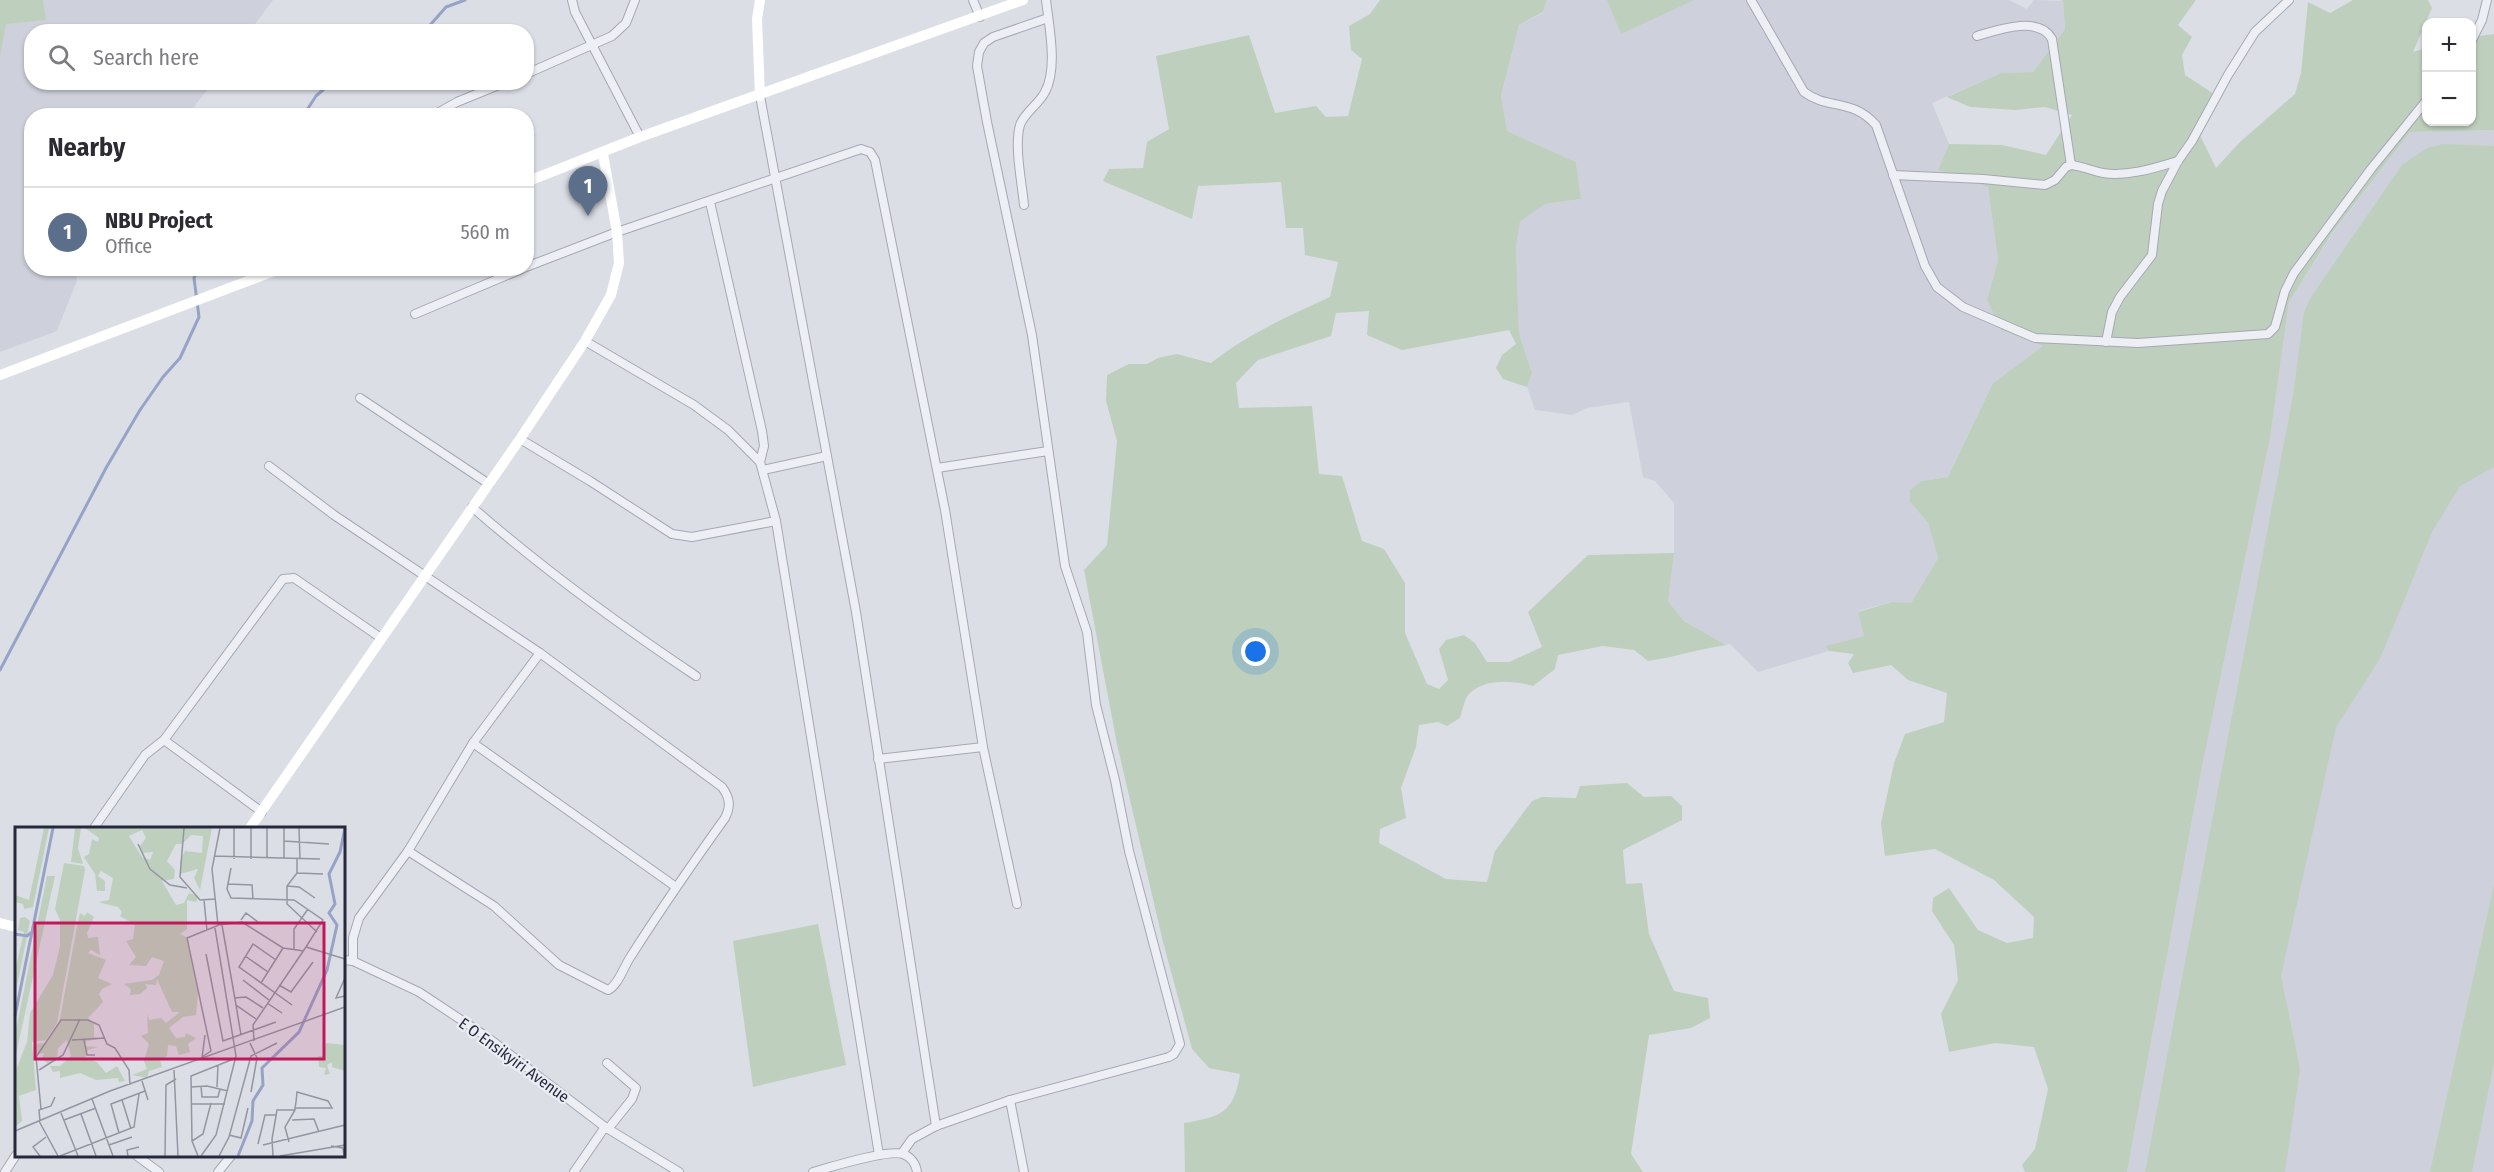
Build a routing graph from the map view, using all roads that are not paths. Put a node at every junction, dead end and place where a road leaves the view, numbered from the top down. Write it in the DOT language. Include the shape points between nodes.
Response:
graph roads {
  1 [pos="572,0"];
  2 [pos="635,0"];
  3 [pos="973,0"];
  4 [pos="1023,0"];
  5 [pos="1046,0"];
  6 [pos="1751,0"];
  7 [pos="2289,0"];
  8 [pos="2487,0"];
  9 [pos="762,1"];
  10 [pos="980,17"];
  11 [pos="1048,18"];
  12 [pos="2476,32"];
  13 [pos="1977,36"];
  14 [pos="593,45"];
  15 [pos="534,71"];
  16 [pos="486,90"];
  17 [pos="760,96"];
  18 [pos="2422,106"];
  19 [pos="446,108"];
  20 [pos="640,137"];
  21 [pos="603,154"];
  22 [pos="2178,161"];
  23 [pos="2071,165"];
  24 [pos="1893,175"];
  25 [pos="775,178"];
  26 [pos="534,180"];
  27 [pos="710,202"];
  28 [pos="1024,205"];
  29 [pos="617,232"];
  30 [pos="534,264"];
  31 [pos="261,276"];
  32 [pos="506,276"];
  33 [pos="415,314"];
  34 [pos="585,341"];
  35 [pos="2106,342"];
  36 [pos="0,375"];
  37 [pos="360,398"];
  38 [pos="519,439"];
  39 [pos="1048,451"];
  40 [pos="826,456"];
  41 [pos="269,466"];
  42 [pos="761,466"];
  43 [pos="937,468"];
  44 [pos="489,484"];
  45 [pos="472,507"];
  46 [pos="776,521"];
  47 [pos="425,576"];
  48 [pos="381,638"];
  49 [pos="540,653"];
  50 [pos="696,676"];
  51 [pos="164,740"];
  52 [pos="473,743"];
  53 [pos="983,747"];
  54 [pos="878,759"];
  55 [pos="262,813"];
  56 [pos="95,827"];
  57 [pos="251,827"];
  58 [pos="408,850"];
  59 [pos="676,887"];
  60 [pos="1017,904"];
  61 [pos="0,923"];
  62 [pos="15,927"];
  63 [pos="345,960"];
  64 [pos="353,961"];
  65 [pos="607,1063"];
  66 [pos="1010,1100"];
  67 [pos="936,1126"];
  68 [pos="606,1128"];
  69 [pos="902,1153"];
  70 [pos="879,1155"];
  71 [pos="15,1157"];
  72 [pos="139,1157"];
  73 [pos="229,1157"];
  74 [pos="917,1170"];
  75 [pos="5,1172"];
  76 [pos="159,1172"];
  77 [pos="218,1172"];
  78 [pos="574,1172"];
  79 [pos="679,1172"];
  80 [pos="813,1172"];
  81 [pos="1024,1172"];
  1 -- 14 [label="street"];
  2 -- 14 [label="street" via="626,23 612,36"];
  3 -- 10 [label="street"];
  4 -- 10 [label="street"];
  5 -- 11 [label="street"];
  6 -- 24 [label="street" via="1804,92 1812,98 1864,112 1876,125"];
  7 -- 22 [label="street" via="2255,32"];
  8 -- 12 [label="street"];
  9 -- 17 [label="street" via="756,19"];
  10 -- 17 [label="street"];
  11 -- 28 [label="street" via="1050,84 1020,124 1018,138"];
  11 -- 39 [label="street" via="984,43 977,66 1032,335"];
  13 -- 23 [label="street" via="2008,26 2039,27 2048,32"];
  14 -- 15 [label="street"];
  14 -- 20 [label="street"];
  16 -- 19 [label="street"];
  17 -- 20 [label="street"];
  17 -- 25 [label="street"];
  18 -- 35 [label="street" via="2294,273 2275,327 2268,334"];
  20 -- 21 [label="street"];
  21 -- 26 [label="street"];
  21 -- 29 [label="street"];
  22 -- 23 [label="street" via="2118,173"];
  22 -- 35 [label="street" via="2158,204 2152,255 2112,312"];
  23 -- 24 [label="street" via="2045,185"];
  24 -- 35 [label="street" via="1924,266 1937,287 1963,307 2035,338"];
  25 -- 27 [label="street"];
  25 -- 40 [label="street"];
  25 -- 43 [label="street" via="861,149 870,152 875,160"];
  27 -- 29 [label="street"];
  27 -- 42 [label="street" via="762,431"];
  29 -- 30 [label="street"];
  29 -- 34 [label="street" via="617,278"];
  31 -- 36 [label="street"];
  32 -- 33 [label="street"];
  34 -- 38 [label="street"];
  34 -- 42 [label="street" via="694,405 728,430"];
  37 -- 44 [label="street"];
  38 -- 44 [label="street"];
  38 -- 46 [label="street" via="672,534 692,537"];
  39 -- 43 [label="street"];
  39 -- 66 [label="street" via="1065,566 1087,632 1096,705 1129,851 1180,1044 1169,1057"];
  40 -- 42 [label="street"];
  40 -- 54 [label="street" via="856,612"];
  41 -- 47 [label="street"];
  42 -- 46 [label="street"];
  43 -- 53 [label="street"];
  44 -- 45 [label="street"];
  45 -- 47 [label="street"];
  45 -- 50 [label="street" via="594,605"];
  46 -- 70 [label="street"];
  47 -- 48 [label="street"];
  47 -- 49 [label="street"];
  48 -- 51 [label="street" via="294,578 283,579"];
  48 -- 55 [label="street"];
  49 -- 52 [label="street"];
  49 -- 59 [label="street" via="728,795 725,818"];
  51 -- 55 [label="street"];
  51 -- 56 [label="street" via="144,755"];
  52 -- 58 [label="street"];
  52 -- 59 [label="street"];
  53 -- 54 [label="street"];
  53 -- 60 [label="street"];
  54 -- 67 [label="street"];
  55 -- 57 [label="street"];
  58 -- 59 [label="street" via="494,906 559,965 608,990 616,984"];
  58 -- 64 [label="street" via="359,918 353,938"];
  61 -- 62 [label="street"];
  63 -- 64 [label="street, E O Ensikyiri Avenue"];
  64 -- 68 [label="street, E O Ensikyiri Avenue" via="419,992 487,1037"];
  65 -- 68 [label="street" via="636,1088 632,1099"];
  66 -- 67 [label="street"];
  66 -- 81 [label="street"];
  67 -- 69 [label="street" via="912,1139"];
  68 -- 78 [label="street"];
  68 -- 79 [label="street, E O Ensikyiri Avenue"];
  69 -- 70 [label="street"];
  69 -- 74 [label="street" via="912,1159"];
  70 -- 80 [label="street"];
  71 -- 75 [label="street"];
  72 -- 76 [label="street"];
  73 -- 77 [label="street"];
}
